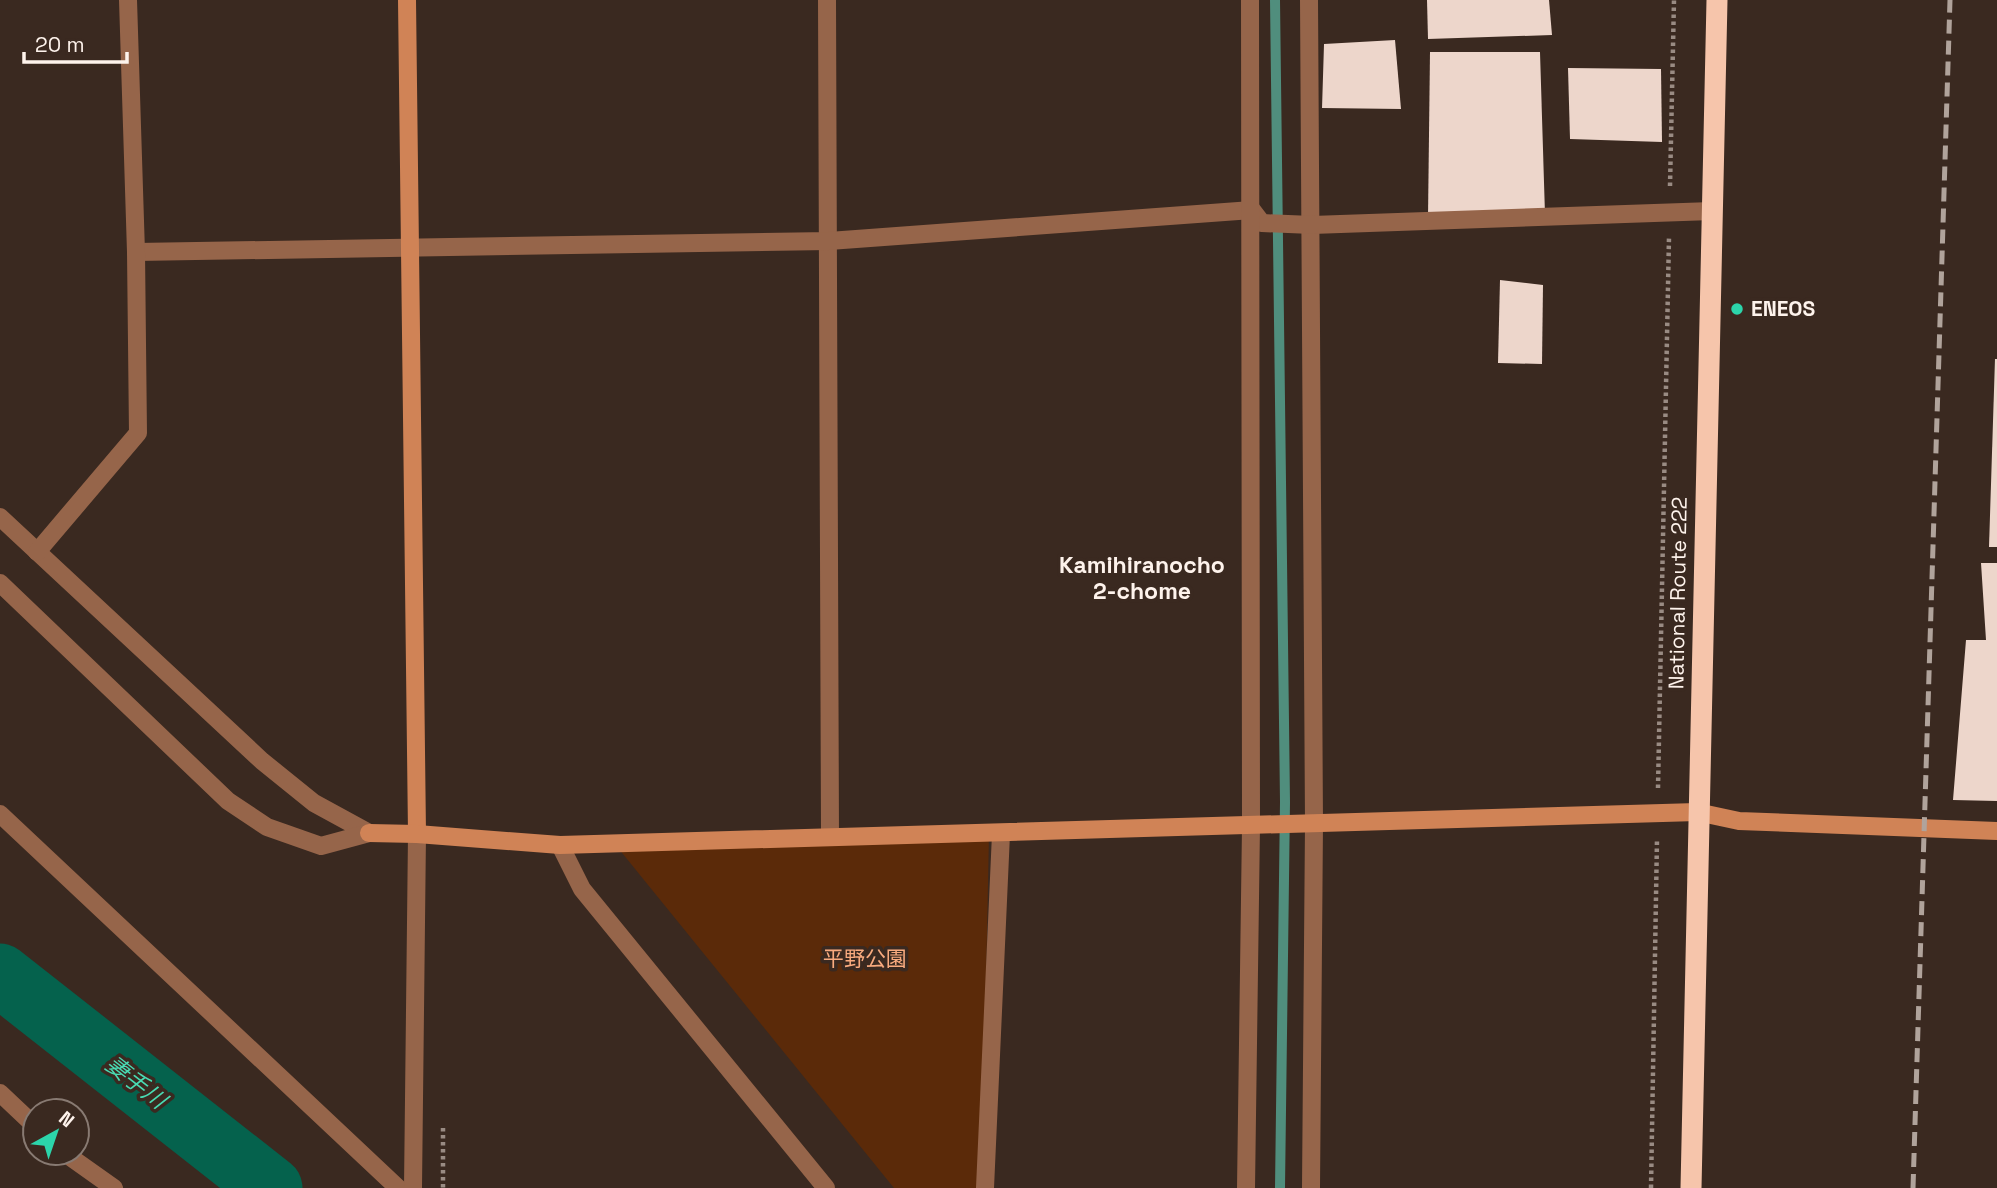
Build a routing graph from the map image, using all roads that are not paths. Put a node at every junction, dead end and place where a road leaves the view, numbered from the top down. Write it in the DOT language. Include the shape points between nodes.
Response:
graph roads {
  1 [pos="128,0"];
  2 [pos="407,0"];
  3 [pos="827,0"];
  4 [pos="1250,0"];
  5 [pos="1309,0"];
  6 [pos="1717,0"];
  7 [pos="1712,211"];
  8 [pos="1257,217"];
  9 [pos="1303,225"];
  10 [pos="829,241"];
  11 [pos="412,248"];
  12 [pos="136,252"];
  13 [pos="0,517"];
  14 [pos="37,552"];
  15 [pos="0,583"];
  16 [pos="1697,812"];
  17 [pos="0,814"];
  18 [pos="1307,824"];
  19 [pos="1260,825"];
  20 [pos="1997,831"];
  21 [pos="369,833"];
  22 [pos="417,834"];
  23 [pos="1001,834"];
  24 [pos="830,836"];
  25 [pos="560,845"];
  26 [pos="0,1093"];
  27 [pos="21,1112"];
  28 [pos="80,1167"];
  29 [pos="85,1167"];
  30 [pos="102,1188"];
  31 [pos="114,1188"];
  32 [pos="398,1188"];
  33 [pos="413,1188"];
  34 [pos="826,1188"];
  35 [pos="985,1188"];
  36 [pos="1246,1188"];
  37 [pos="1311,1188"];
  38 [pos="1691,1188"];
  1 -- 12 [label="street"];
  2 -- 11 [label="street"];
  3 -- 10 [label="street"];
  4 -- 8 [label="street"];
  5 -- 9 [label="street"];
  6 -- 7 [label="highway, National Route 222"];
  7 -- 9 [label="street"];
  7 -- 16 [label="highway, National Route 222"];
  8 -- 9 [label="street"];
  8 -- 10 [label="street"];
  8 -- 19 [label="street"];
  9 -- 18 [label="street"];
  10 -- 11 [label="street"];
  10 -- 24 [label="street"];
  11 -- 12 [label="street"];
  11 -- 22 [label="street"];
  12 -- 14 [label="street" via="138,433"];
  13 -- 14 [label="street"];
  14 -- 21 [label="street" via="262,761 314,803"];
  15 -- 21 [label="street" via="237,807 267,827 321,846"];
  16 -- 18 [label="street"];
  16 -- 20 [label="street" via="1739,821"];
  16 -- 38 [label="highway, National Route 222"];
  17 -- 32 [label="street"];
  18 -- 19 [label="street"];
  18 -- 37 [label="street"];
  19 -- 23 [label="street"];
  19 -- 36 [label="street"];
  21 -- 22 [label="street"];
  22 -- 25 [label="street"];
  22 -- 33 [label="street"];
  23 -- 24 [label="street"];
  23 -- 35 [label="street"];
  24 -- 25 [label="street"];
  25 -- 34 [label="street" via="582,889"];
  26 -- 27 [label="street"];
  28 -- 30 [label="street"];
  29 -- 31 [label="street"];
}
